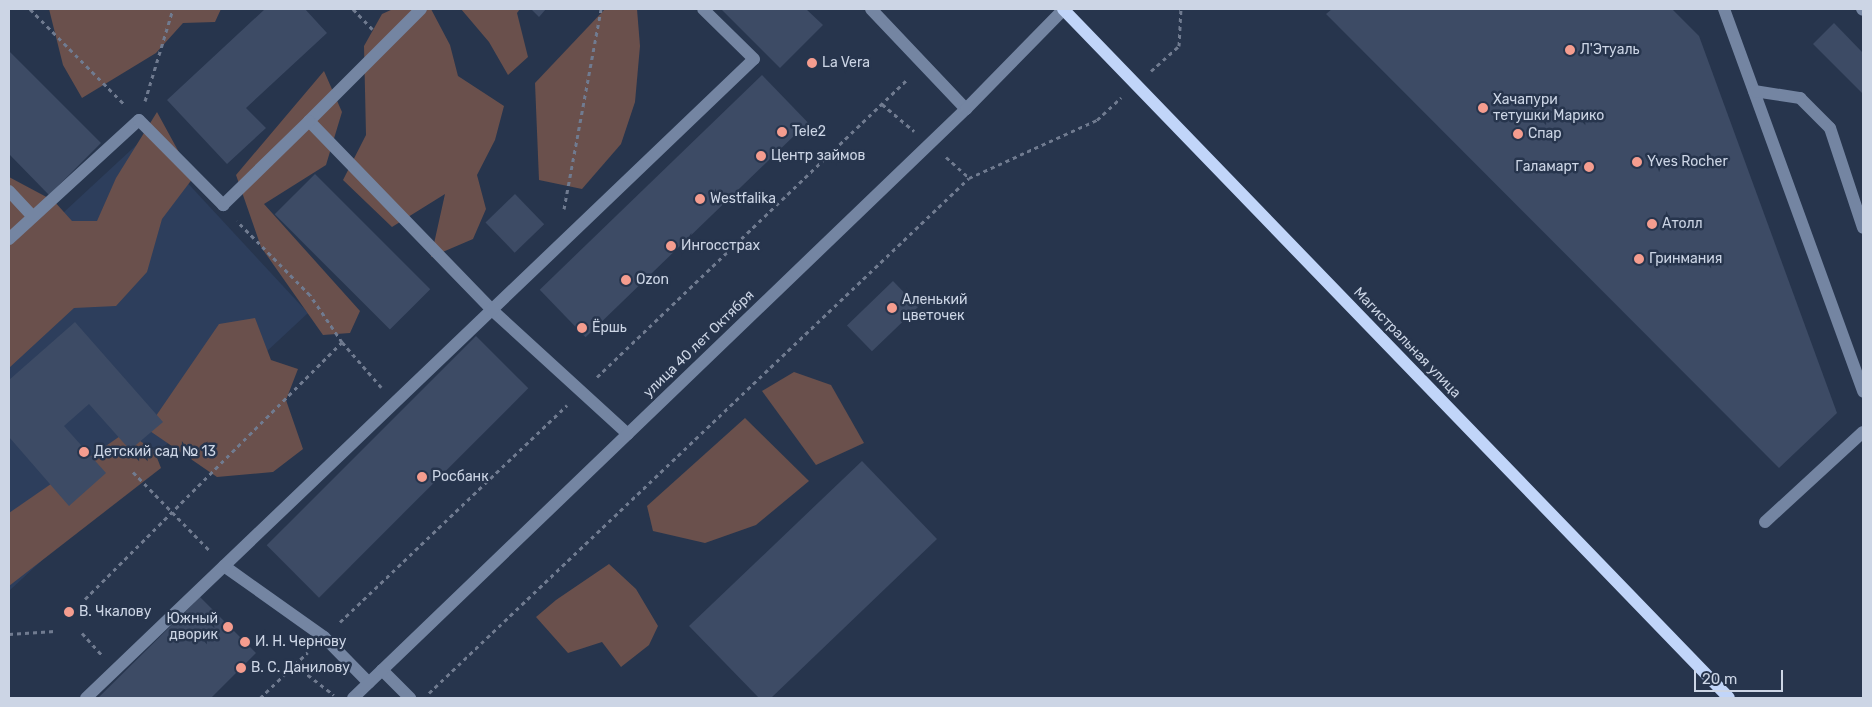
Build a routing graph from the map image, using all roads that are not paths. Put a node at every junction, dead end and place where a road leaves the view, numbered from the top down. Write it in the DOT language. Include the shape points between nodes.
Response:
graph roads {
  1 [pos="421,9"];
  2 [pos="703,9"];
  3 [pos="870,9"];
  4 [pos="1064,9"];
  5 [pos="1724,9"];
  6 [pos="1754,91"];
  7 [pos="966,108"];
  8 [pos="309,121"];
  9 [pos="9,191"];
  10 [pos="33,217"];
  11 [pos="1863,228"];
  12 [pos="9,239"];
  13 [pos="492,310"];
  14 [pos="1863,391"];
  15 [pos="1863,432"];
  16 [pos="628,434"];
  17 [pos="1765,522"];
  18 [pos="224,566"];
  19 [pos="382,670"];
  20 [pos="370,683"];
  21 [pos="86,698"];
  22 [pos="353,698"];
  23 [pos="410,698"];
  24 [pos="1729,698"];
  1 -- 8 [label="street"];
  2 -- 13 [label="street" via="754,59"];
  3 -- 7 [label="street"];
  4 -- 7 [label="street, улица 40 лет Октября"];
  4 -- 24 [label="main road, Магистральная улица"];
  5 -- 6 [label="street"];
  6 -- 11 [label="street" via="1800,98 1830,128"];
  6 -- 14 [label="street"];
  7 -- 16 [label="street, улица 40 лет Октября"];
  8 -- 10 [label="street" via="223,206 139,120"];
  8 -- 13 [label="street"];
  9 -- 10 [label="street"];
  10 -- 12 [label="street"];
  13 -- 16 [label="street"];
  13 -- 18 [label="street"];
  15 -- 17 [label="street"];
  16 -- 19 [label="street, улица 40 лет Октября"];
  18 -- 20 [label="street" via="324,637"];
  18 -- 21 [label="street"];
  19 -- 20 [label="street, улица 40 лет Октября"];
  19 -- 23 [label="street"];
  20 -- 22 [label="street, улица 40 лет Октября"];
}
